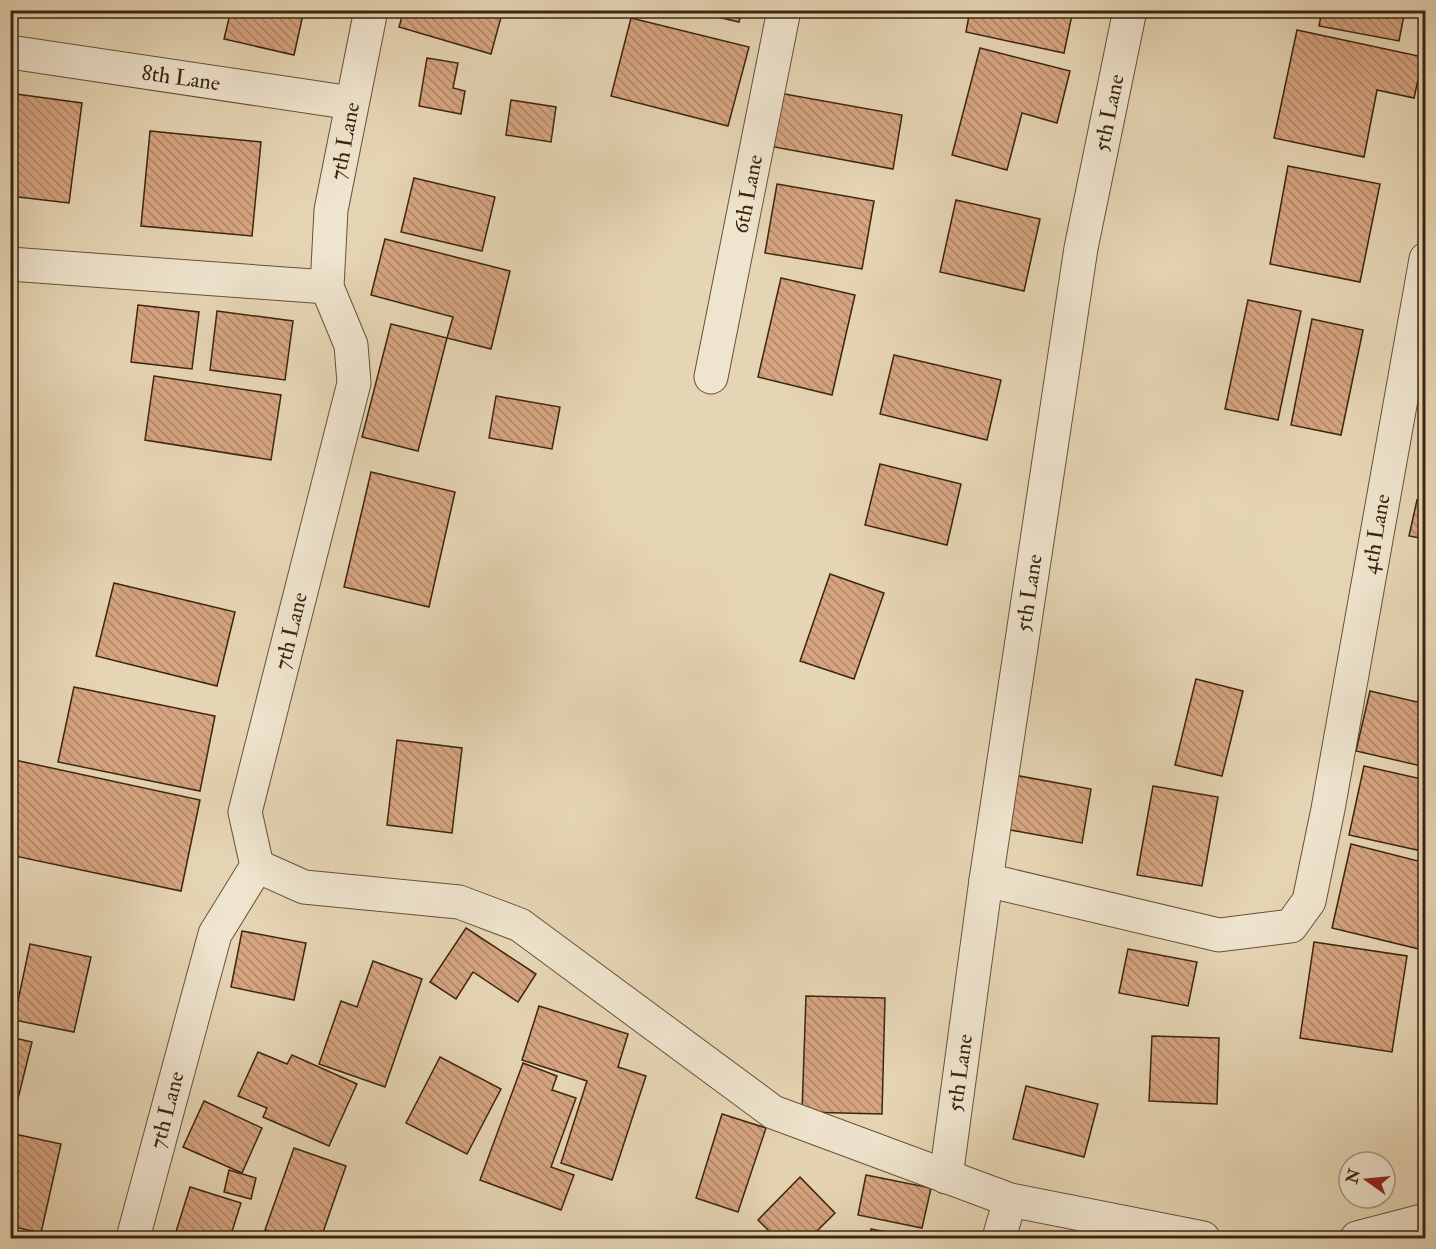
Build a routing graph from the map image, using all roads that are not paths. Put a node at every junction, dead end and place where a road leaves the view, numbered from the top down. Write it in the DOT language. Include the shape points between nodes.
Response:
graph roads {
  1 [pos="370,10"];
  2 [pos="784,10"];
  3 [pos="1130,10"];
  4 [pos="10,52"];
  5 [pos="352,103"];
  6 [pos="1425,259"];
  7 [pos="10,264"];
  8 [pos="327,287"];
  9 [pos="711,377"];
  10 [pos="256,866"];
  11 [pos="986,880"];
  12 [pos="946,1178"];
  13 [pos="1010,1200"];
  14 [pos="1425,1220"];
  15 [pos="133,1239"];
  16 [pos="999,1239"];
  17 [pos="1203,1239"];
  18 [pos="1357,1239"];
  1 -- 5 [label="street, 7th Lane"];
  2 -- 9 [label="street, 6th Lane"];
  3 -- 11 [label="street, 5th Lane" via="1082,248"];
  4 -- 5 [label="street, 8th Lane"];
  5 -- 8 [label="street, 7th Lane" via="331,210"];
  6 -- 11 [label="street, 4th Lane" via="1309,901 1291,926 1219,935"];
  7 -- 8 [label="street"];
  8 -- 10 [label="street, 7th Lane" via="351,345 354,383 245,812"];
  10 -- 12 [label="street" via="304,887 459,902 520,925 773,1112"];
  10 -- 15 [label="street, 7th Lane" via="215,934"];
  11 -- 12 [label="street, 5th Lane"];
  12 -- 13 [label="street"];
  13 -- 16 [label="street"];
  13 -- 17 [label="street"];
  14 -- 18 [label="street"];
}
